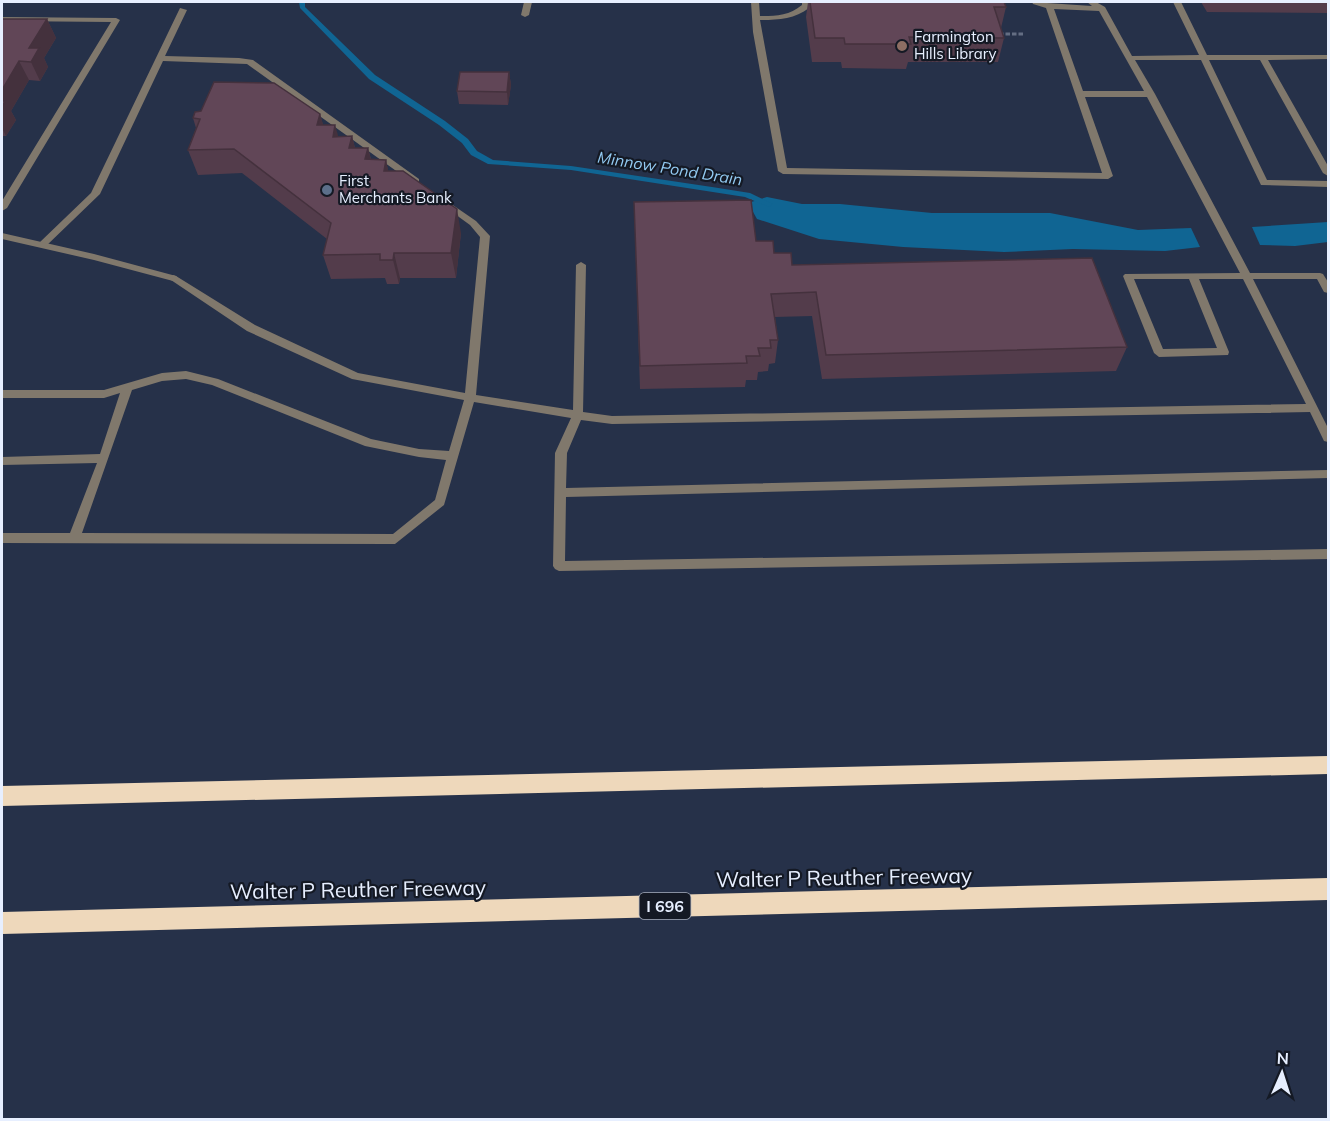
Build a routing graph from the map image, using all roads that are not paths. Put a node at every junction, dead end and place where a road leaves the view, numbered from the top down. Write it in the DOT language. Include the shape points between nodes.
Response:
graph roads {
  1 [pos="528,2"];
  2 [pos="755,2"];
  3 [pos="806,2"];
  4 [pos="1036,2"];
  5 [pos="1091,2"];
  6 [pos="1177,2"];
  7 [pos="1049,4"];
  8 [pos="1105,5"];
  9 [pos="183,10"];
  10 [pos="525,15"];
  11 [pos="756,18"];
  12 [pos="2,19"];
  13 [pos="1329,57"];
  14 [pos="160,58"];
  15 [pos="1130,58"];
  16 [pos="1203,58"];
  17 [pos="1263,58"];
  18 [pos="1080,94"];
  19 [pos="1151,94"];
  20 [pos="1329,173"];
  21 [pos="1329,184"];
  22 [pos="425,188"];
  23 [pos="435,195"];
  24 [pos="2,208"];
  25 [pos="2,236"];
  26 [pos="42,245"];
  27 [pos="581,265"];
  28 [pos="1248,276"];
  29 [pos="1324,276"];
  30 [pos="1193,277"];
  31 [pos="1329,291"];
  32 [pos="128,386"];
  33 [pos="2,394"];
  34 [pos="470,397"];
  35 [pos="1313,408"];
  36 [pos="578,415"];
  37 [pos="1329,438"];
  38 [pos="453,456"];
  39 [pos="104,458"];
  40 [pos="2,461"];
  41 [pos="1329,474"];
  42 [pos="560,493"];
  43 [pos="2,538"];
  44 [pos="74,538"];
  45 [pos="1329,554"];
  46 [pos="1329,765"];
  47 [pos="2,796"];
  48 [pos="1329,889"];
  49 [pos="2,923"];
  1 -- 10 [label="street"];
  2 -- 11 [label="street"];
  3 -- 11 [label="street" via="799,13"];
  4 -- 7 [label="street"];
  5 -- 8 [label="street"];
  6 -- 16 [label="street"];
  7 -- 8 [label="street"];
  7 -- 18 [label="street"];
  8 -- 15 [label="street"];
  9 -- 14 [label="street"];
  11 -- 18 [label="street" via="783,171 1108,176"];
  12 -- 24 [label="street" via="116,20"];
  13 -- 17 [label="street"];
  14 -- 22 [label="street" via="250,62"];
  14 -- 26 [label="street" via="94,194"];
  15 -- 16 [label="street"];
  15 -- 19 [label="street"];
  16 -- 17 [label="street"];
  16 -- 21 [label="street" via="1264,183"];
  17 -- 20 [label="street"];
  18 -- 19 [label="street"];
  19 -- 28 [label="street"];
  23 -- 34 [label="street" via="474,223 485,236"];
  25 -- 26 [label="street"];
  26 -- 34 [label="street" via="173,278 251,328 356,376"];
  27 -- 36 [label="street"];
  28 -- 29 [label="street"];
  28 -- 30 [label="street"];
  28 -- 35 [label="street"];
  29 -- 31 [label="street"];
  30 -- 30 [label="street" via="1128,276 1159,353 1224,352"];
  32 -- 33 [label="street" via="104,394"];
  32 -- 38 [label="street" via="186,375 369,443"];
  32 -- 39 [label="street"];
  34 -- 36 [label="street"];
  34 -- 38 [label="street"];
  35 -- 36 [label="street" via="612,420"];
  35 -- 37 [label="street"];
  36 -- 42 [label="street" via="561,453"];
  38 -- 44 [label="street" via="440,502 395,539"];
  39 -- 40 [label="street"];
  39 -- 44 [label="street"];
  41 -- 42 [label="street"];
  42 -- 45 [label="street" via="559,566"];
  43 -- 44 [label="street"];
  46 -- 47 [label="highway"];
  48 -- 49 [label="highway, Walter P Reuther Freeway / I 696"];
}
